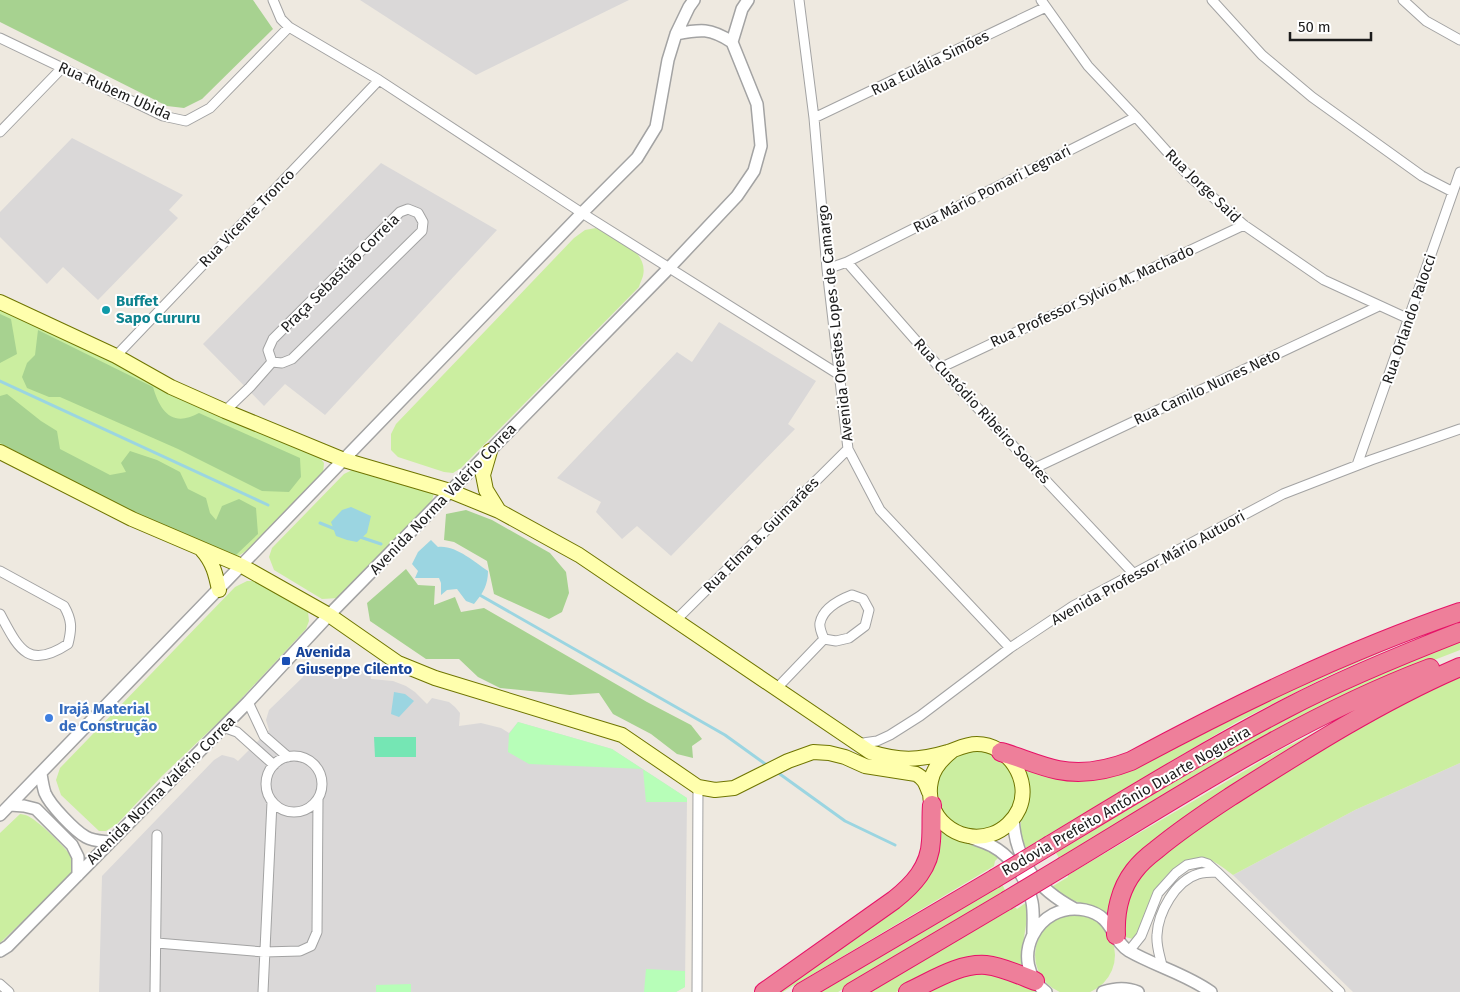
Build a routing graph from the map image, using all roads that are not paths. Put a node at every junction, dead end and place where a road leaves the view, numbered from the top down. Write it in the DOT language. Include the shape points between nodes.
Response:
graph roads {
  1 [pos="273,0"];
  2 [pos="694,0"];
  3 [pos="748,0"];
  4 [pos="799,0"];
  5 [pos="1212,0"];
  6 [pos="1403,0"];
  7 [pos="1043,4"];
  8 [pos="289,27"];
  9 [pos="676,34"];
  10 [pos="0,38"];
  11 [pos="1460,40"];
  12 [pos="732,42"];
  13 [pos="62,68"];
  14 [pos="379,80"];
  15 [pos="1136,117"];
  16 [pos="814,118"];
  17 [pos="0,132"];
  18 [pos="1460,172"];
  19 [pos="1453,192"];
  20 [pos="582,213"];
  21 [pos="1244,225"];
  22 [pos="847,262"];
  23 [pos="670,267"];
  24 [pos="827,269"];
  25 [pos="0,302"];
  26 [pos="1379,306"];
  27 [pos="1409,320"];
  28 [pos="116,356"];
  29 [pos="272,362"];
  30 [pos="940,368"];
  31 [pos="838,374"];
  32 [pos="225,412"];
  33 [pos="1460,428"];
  34 [pos="848,449"];
  35 [pos="490,451"];
  36 [pos="0,452"];
  37 [pos="344,460"];
  38 [pos="1357,465"];
  39 [pos="1035,468"];
  40 [pos="450,491"];
  41 [pos="499,511"];
  42 [pos="200,548"];
  43 [pos="242,566"];
  44 [pos="0,572"];
  45 [pos="1134,574"];
  46 [pos="219,590"];
  47 [pos="1460,612"];
  48 [pos="0,614"];
  49 [pos="329,615"];
  50 [pos="675,621"];
  51 [pos="1460,632"];
  52 [pos="824,639"];
  53 [pos="1010,648"];
  54 [pos="1460,657"];
  55 [pos="1460,667"];
  56 [pos="777,688"];
  57 [pos="248,702"];
  58 [pos="223,727"];
  59 [pos="856,744"];
  60 [pos="952,751"];
  61 [pos="1001,752"];
  62 [pos="288,757"];
  63 [pos="274,765"];
  64 [pos="41,774"];
  65 [pos="698,787"];
  66 [pos="318,799"];
  67 [pos="931,799"];
  68 [pos="272,802"];
  69 [pos="3,811"];
  70 [pos="1013,819"];
  71 [pos="157,834"];
  72 [pos="968,836"];
  73 [pos="109,842"];
  74 [pos="1217,872"];
  75 [pos="78,875"];
  76 [pos="1075,909"];
  77 [pos="1033,933"];
  78 [pos="1117,938"];
  79 [pos="157,943"];
  80 [pos="0,951"];
  81 [pos="1129,951"];
  82 [pos="264,952"];
  83 [pos="1162,966"];
  84 [pos="0,984"];
  85 [pos="1042,989"];
  86 [pos="9,992"];
  87 [pos="156,992"];
  88 [pos="263,992"];
  89 [pos="697,992"];
  90 [pos="764,992"];
  91 [pos="802,992"];
  92 [pos="852,992"];
  93 [pos="908,992"];
  94 [pos="1103,992"];
  95 [pos="1138,992"];
  96 [pos="1211,992"];
  97 [pos="1340,992"];
  1 -- 8 [label="street" via="281,20"];
  2 -- 9 [label="street"];
  3 -- 12 [label="street"];
  4 -- 16 [label="street, Avenida Orestes Lopes de Camargo"];
  5 -- 19 [label="street" via="1262,55 1312,98 1422,176"];
  6 -- 11 [label="street" via="1426,21"];
  7 -- 15 [label="street, Rua Jorge Said" via="1088,66"];
  7 -- 16 [label="street, Rua Eulália Simões"];
  8 -- 13 [label="street, Rua Rubem Ubida" via="210,108 186,120 163,116"];
  8 -- 14 [label="street"];
  9 -- 12 [label="street" via="702,30 716,32"];
  9 -- 20 [label="street" via="656,127 637,158"];
  10 -- 13 [label="street, Rua Rubem Ubida"];
  12 -- 23 [label="street, Avenida Norma Valério Correa" via="757,104 759,154 754,171 737,196"];
  13 -- 17 [label="street"];
  14 -- 20 [label="street"];
  14 -- 28 [label="street, Rua Vicente Tronco"];
  15 -- 21 [label="street, Rua Jorge Said" via="1188,175"];
  15 -- 22 [label="street, Rua Mário Pomari Legnari"];
  16 -- 24 [label="street, Avenida Orestes Lopes de Camargo"];
  18 -- 19 [label="street, Rua Orlando Palocci"];
  19 -- 27 [label="street, Rua Orlando Palocci"];
  20 -- 23 [label="street"];
  20 -- 37 [label="street"];
  21 -- 26 [label="street, Rua Jorge Said" via="1324,280"];
  21 -- 30 [label="street, Rua Professor Sylvio M. Machado"];
  22 -- 24 [label="street"];
  22 -- 30 [label="street, Rua Custódio Ribeiro Soares"];
  23 -- 31 [label="street"];
  23 -- 35 [label="street, Avenida Norma Valério Correa"];
  24 -- 31 [label="street, Avenida Orestes Lopes de Camargo"];
  25 -- 28 [label="main road"];
  26 -- 27 [label="street, Rua Jorge Said"];
  26 -- 39 [label="street, Rua Camilo Nunes Neto"];
  27 -- 38 [label="street, Rua Orlando Palocci"];
  28 -- 32 [label="main road" via="171,388"];
  29 -- 29 [label="street, Praça Sebastião Correia" via="282,364 292,359 422,230 423,222 418,213 408,209 400,212 274,339 268,350"];
  29 -- 32 [label="street"];
  30 -- 39 [label="street, Rua Custódio Ribeiro Soares"];
  31 -- 34 [label="street, Avenida Orestes Lopes de Camargo"];
  32 -- 37 [label="main road"];
  33 -- 38 [label="street, Avenida Professor Mário Autuori"];
  34 -- 50 [label="street, Rua Elma B. Guimarães"];
  34 -- 53 [label="street, Avenida Orestes Lopes de Camargo" via="880,510"];
  35 -- 40 [label="street, Avenida Norma Valério Correa"];
  35 -- 41 [label="main road" via="483,475 486,490"];
  36 -- 42 [label="main road" via="132,520"];
  37 -- 40 [label="main road"];
  37 -- 43 [label="street"];
  38 -- 45 [label="street, Avenida Professor Mário Autuori" via="1283,494"];
  39 -- 45 [label="street, Rua Custódio Ribeiro Soares"];
  40 -- 41 [label="main road"];
  40 -- 49 [label="street, Avenida Norma Valério Correa"];
  41 -- 50 [label="main road" via="579,556"];
  42 -- 43 [label="main road"];
  42 -- 46 [label="main road" via="209,558"];
  43 -- 46 [label="street"];
  43 -- 49 [label="main road"];
  44 -- 48 [label="street" via="64,606 72,631 68,644 53,653 38,655 26,652 16,644"];
  45 -- 53 [label="street, Avenida Professor Mário Autuori" via="1073,606"];
  46 -- 64 [label="street"];
  47 -- 61 [label="highway" via="1392,636 1282,683 1114,768 1058,770"];
  49 -- 57 [label="street, Avenida Norma Valério Correa"];
  49 -- 65 [label="main road" via="398,663 435,678 622,735"];
  50 -- 56 [label="main road"];
  51 -- 91 [label="highway, Rodovia Prefeito Antônio Duarte Nogueira, bridge" via="1288,708 1189,761"];
  52 -- 52 [label="street" via="836,642 849,638 865,626 869,610 863,599 852,595 825,612 820,624"];
  52 -- 56 [label="street"];
  53 -- 59 [label="street, Avenida Professor Mário Autuori" via="890,735"];
  54 -- 92 [label="highway, Rodovia Prefeito Antônio Duarte Nogueira, bridge" via="1307,724 1222,771"];
  55 -- 78 [label="highway" via="1361,717 1272,770 1168,840 1134,870 1126,883 1117,909"];
  56 -- 59 [label="main road"];
  57 -- 58 [label="street, Avenida Norma Valério Correa"];
  57 -- 62 [label="street" via="264,736"];
  58 -- 63 [label="street" via="237,732"];
  58 -- 73 [label="street, Avenida Norma Valério Correa"];
  59 -- 60 [label="main road" via="888,758 906,760"];
  60 -- 61 [label="main road" via="977,744"];
  60 -- 67 [label="main road" via="935,769"];
  61 -- 70 [label="main road" via="1018,770 1022,783 1019,808"];
  62 -- 63 [label="street"];
  62 -- 66 [label="street" via="307,759 320,772 322,781"];
  63 -- 68 [label="street" via="269,771 266,787"];
  64 -- 69 [label="street"];
  64 -- 73 [label="street" via="45,793 52,805 85,837"];
  65 -- 67 [label="main road" via="734,788 813,752 845,757 865,766 916,774 925,782"];
  65 -- 89 [label="street"];
  66 -- 68 [label="street" via="312,806 296,812 287,812"];
  66 -- 82 [label="street" via="318,932 311,946 300,951"];
  67 -- 72 [label="main road" via="945,826"];
  67 -- 90 [label="highway" via="930,853 918,878 894,900"];
  68 -- 82 [label="street"];
  69 -- 75 [label="street" via="24,806 36,809 72,845 78,857"];
  70 -- 72 [label="main road" via="992,834"];
  70 -- 76 [label="street" via="1016,842 1030,870 1047,892"];
  71 -- 79 [label="street"];
  72 -- 77 [label="street" via="992,845 1019,873 1032,902"];
  73 -- 75 [label="street, Avenida Norma Valério Correa"];
  74 -- 81 [label="street" via="1208,864 1196,862 1176,873 1158,893 1141,936"];
  74 -- 83 [label="street" via="1197,874 1171,897 1158,926 1157,946"];
  74 -- 97 [label="street"];
  75 -- 80 [label="street, Avenida Norma Valério Correa"];
  76 -- 77 [label="street" via="1051,915"];
  76 -- 78 [label="street" via="1099,916 1109,924"];
  77 -- 85 [label="street" via="1028,958 1030,970"];
  78 -- 81 [label="street"];
  79 -- 82 [label="street"];
  79 -- 87 [label="street"];
  81 -- 83 [label="street"];
  82 -- 88 [label="street"];
  83 -- 96 [label="street"];
  84 -- 86 [label="street"];
  85 -- 93 [label="highway" via="986,965 949,972"];
  94 -- 95 [label="street" via="1116,988"];
}
